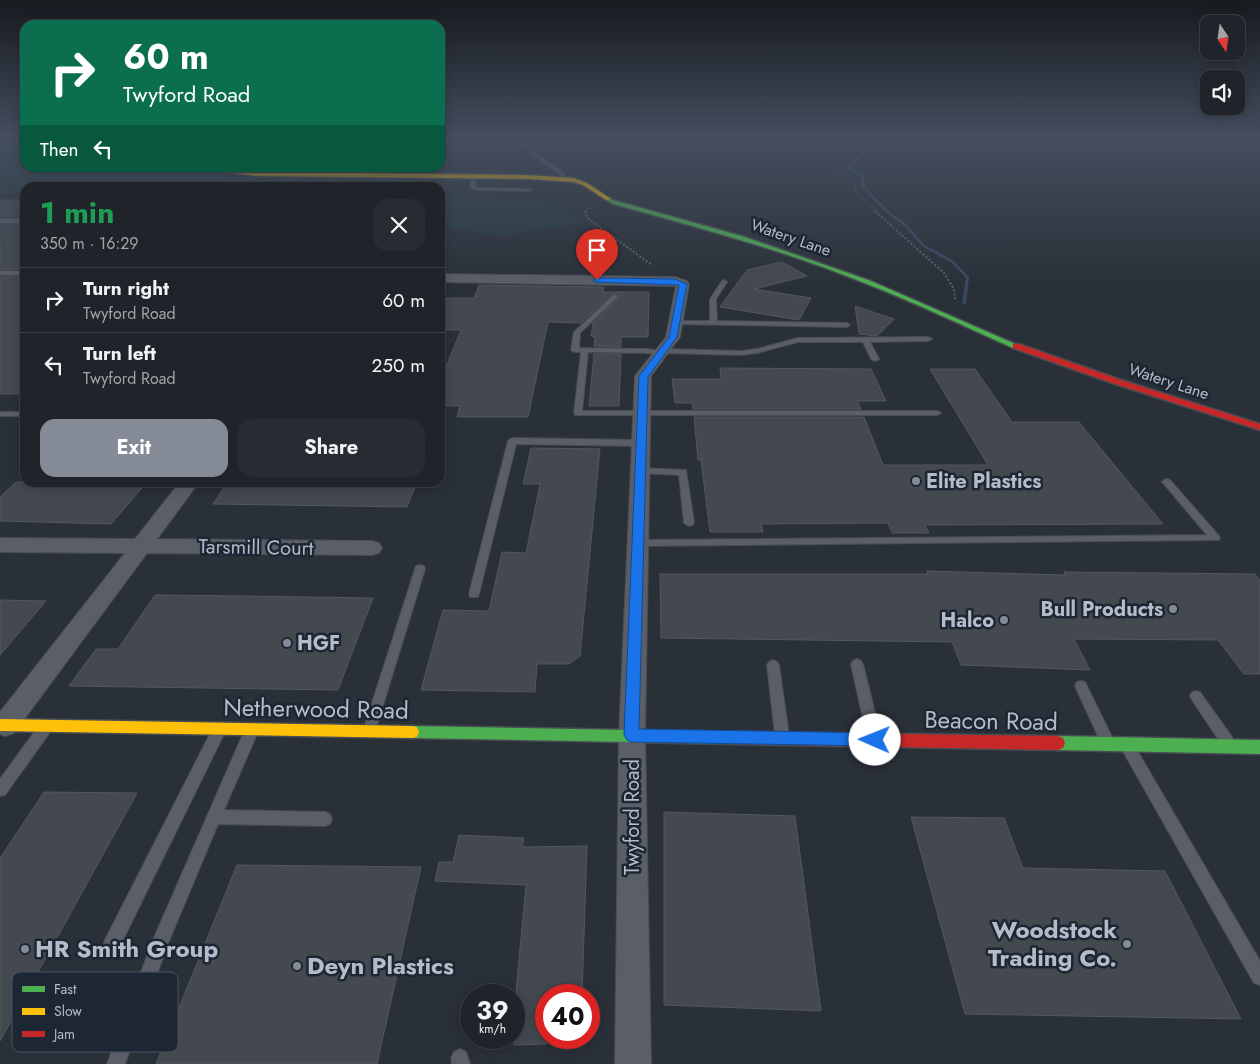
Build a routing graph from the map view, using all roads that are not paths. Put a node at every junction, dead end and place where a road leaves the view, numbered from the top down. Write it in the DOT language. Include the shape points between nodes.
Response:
graph roads {
  1 [pos="472,186"];
  2 [pos="587,186"];
  3 [pos="530,190"];
  4 [pos="0,221"];
  5 [pos="20,221"];
  6 [pos="0,273"];
  7 [pos="20,273"];
  8 [pos="445,278"];
  9 [pos="724,282"];
  10 [pos="615,296"];
  11 [pos="676,323"];
  12 [pos="714,324"];
  13 [pos="847,325"];
  14 [pos="928,339"];
  15 [pos="866,340"];
  16 [pos="585,350"];
  17 [pos="663,352"];
  18 [pos="875,359"];
  19 [pos="642,412"];
  20 [pos="937,412"];
  21 [pos="0,414"];
  22 [pos="20,414"];
  23 [pos="1260,427"];
  24 [pos="641,443"];
  25 [pos="640,471"];
  26 [pos="1167,482"];
  27 [pos="186,487"];
  28 [pos="689,523"];
  29 [pos="638,542"];
  30 [pos="0,544"];
  31 [pos="140,546"];
  32 [pos="372,548"];
  33 [pos="420,569"];
  34 [pos="474,594"];
  35 [pos="773,664"];
  36 [pos="857,664"];
  37 [pos="1081,686"];
  38 [pos="1196,696"];
  39 [pos="47,726"];
  40 [pos="2,727"];
  41 [pos="220,729"];
  42 [pos="252,729"];
  43 [pos="369,731"];
  44 [pos="632,735"];
  45 [pos="783,738"];
  46 [pos="875,740"];
  47 [pos="1109,744"];
  48 [pos="1126,744"];
  49 [pos="1230,746"];
  50 [pos="1260,747"];
  51 [pos="0,790"];
  52 [pos="214,817"];
  53 [pos="325,819"];
  54 [pos="111,946"];
  55 [pos="149,972"];
  56 [pos="1260,977"];
  57 [pos="120,1052"];
  58 [pos="116,1064"];
  59 [pos="634,1064"];
  1 -- 3 [label="lane" via="476,189"];
  2 -- 23 [label="street, Watery Lane" via="615,203 776,249 869,282 1014,345"];
  4 -- 5 [label="lane"];
  6 -- 7 [label="lane"];
  8 -- 11 [label="street, Twyford Road" via="675,282 683,284"];
  9 -- 12 [label="lane" via="713,299"];
  10 -- 16 [label="lane" via="577,332 575,350"];
  11 -- 12 [label="lane"];
  11 -- 17 [label="street, Twyford Road" via="673,337"];
  12 -- 13 [label="lane"];
  14 -- 15 [label="lane"];
  15 -- 17 [label="lane" via="798,340 741,353"];
  15 -- 18 [label="lane"];
  16 -- 17 [label="lane"];
  16 -- 19 [label="lane" via="578,413"];
  17 -- 19 [label="street, Twyford Road" via="643,376"];
  19 -- 20 [label="lane"];
  19 -- 24 [label="street, Twyford Road"];
  21 -- 22 [label="lane"];
  24 -- 25 [label="street, Twyford Road"];
  24 -- 34 [label="lane" via="512,441"];
  25 -- 28 [label="lane" via="683,472"];
  25 -- 29 [label="street, Twyford Road"];
  26 -- 29 [label="lane" via="1215,538"];
  27 -- 31 [label="street"];
  29 -- 44 [label="street, Twyford Road"];
  30 -- 31 [label="street, Tarsmill Court"];
  31 -- 32 [label="street, Tarsmill Court"];
  31 -- 40 [label="street"];
  33 -- 43 [label="lane"];
  35 -- 45 [label="lane"];
  36 -- 46 [label="lane"];
  37 -- 47 [label="lane"];
  38 -- 49 [label="lane"];
  39 -- 40 [label="street, Netherwood Road"];
  39 -- 41 [label="street, Netherwood Road"];
  39 -- 51 [label="lane"];
  41 -- 42 [label="street, Netherwood Road"];
  41 -- 54 [label="lane"];
  42 -- 43 [label="street, Netherwood Road"];
  42 -- 52 [label="lane"];
  43 -- 44 [label="street, Netherwood Road"];
  44 -- 45 [label="street, Beacon Road"];
  44 -- 59 [label="street, Twyford Road"];
  45 -- 46 [label="street, Beacon Road"];
  46 -- 47 [label="street, Beacon Road"];
  47 -- 48 [label="street, Beacon Road"];
  48 -- 49 [label="street, Beacon Road"];
  48 -- 56 [label="lane"];
  49 -- 50 [label="street, Beacon Road"];
  52 -- 53 [label="lane"];
  52 -- 55 [label="lane"];
  57 -- 58 [label="lane"];
}
